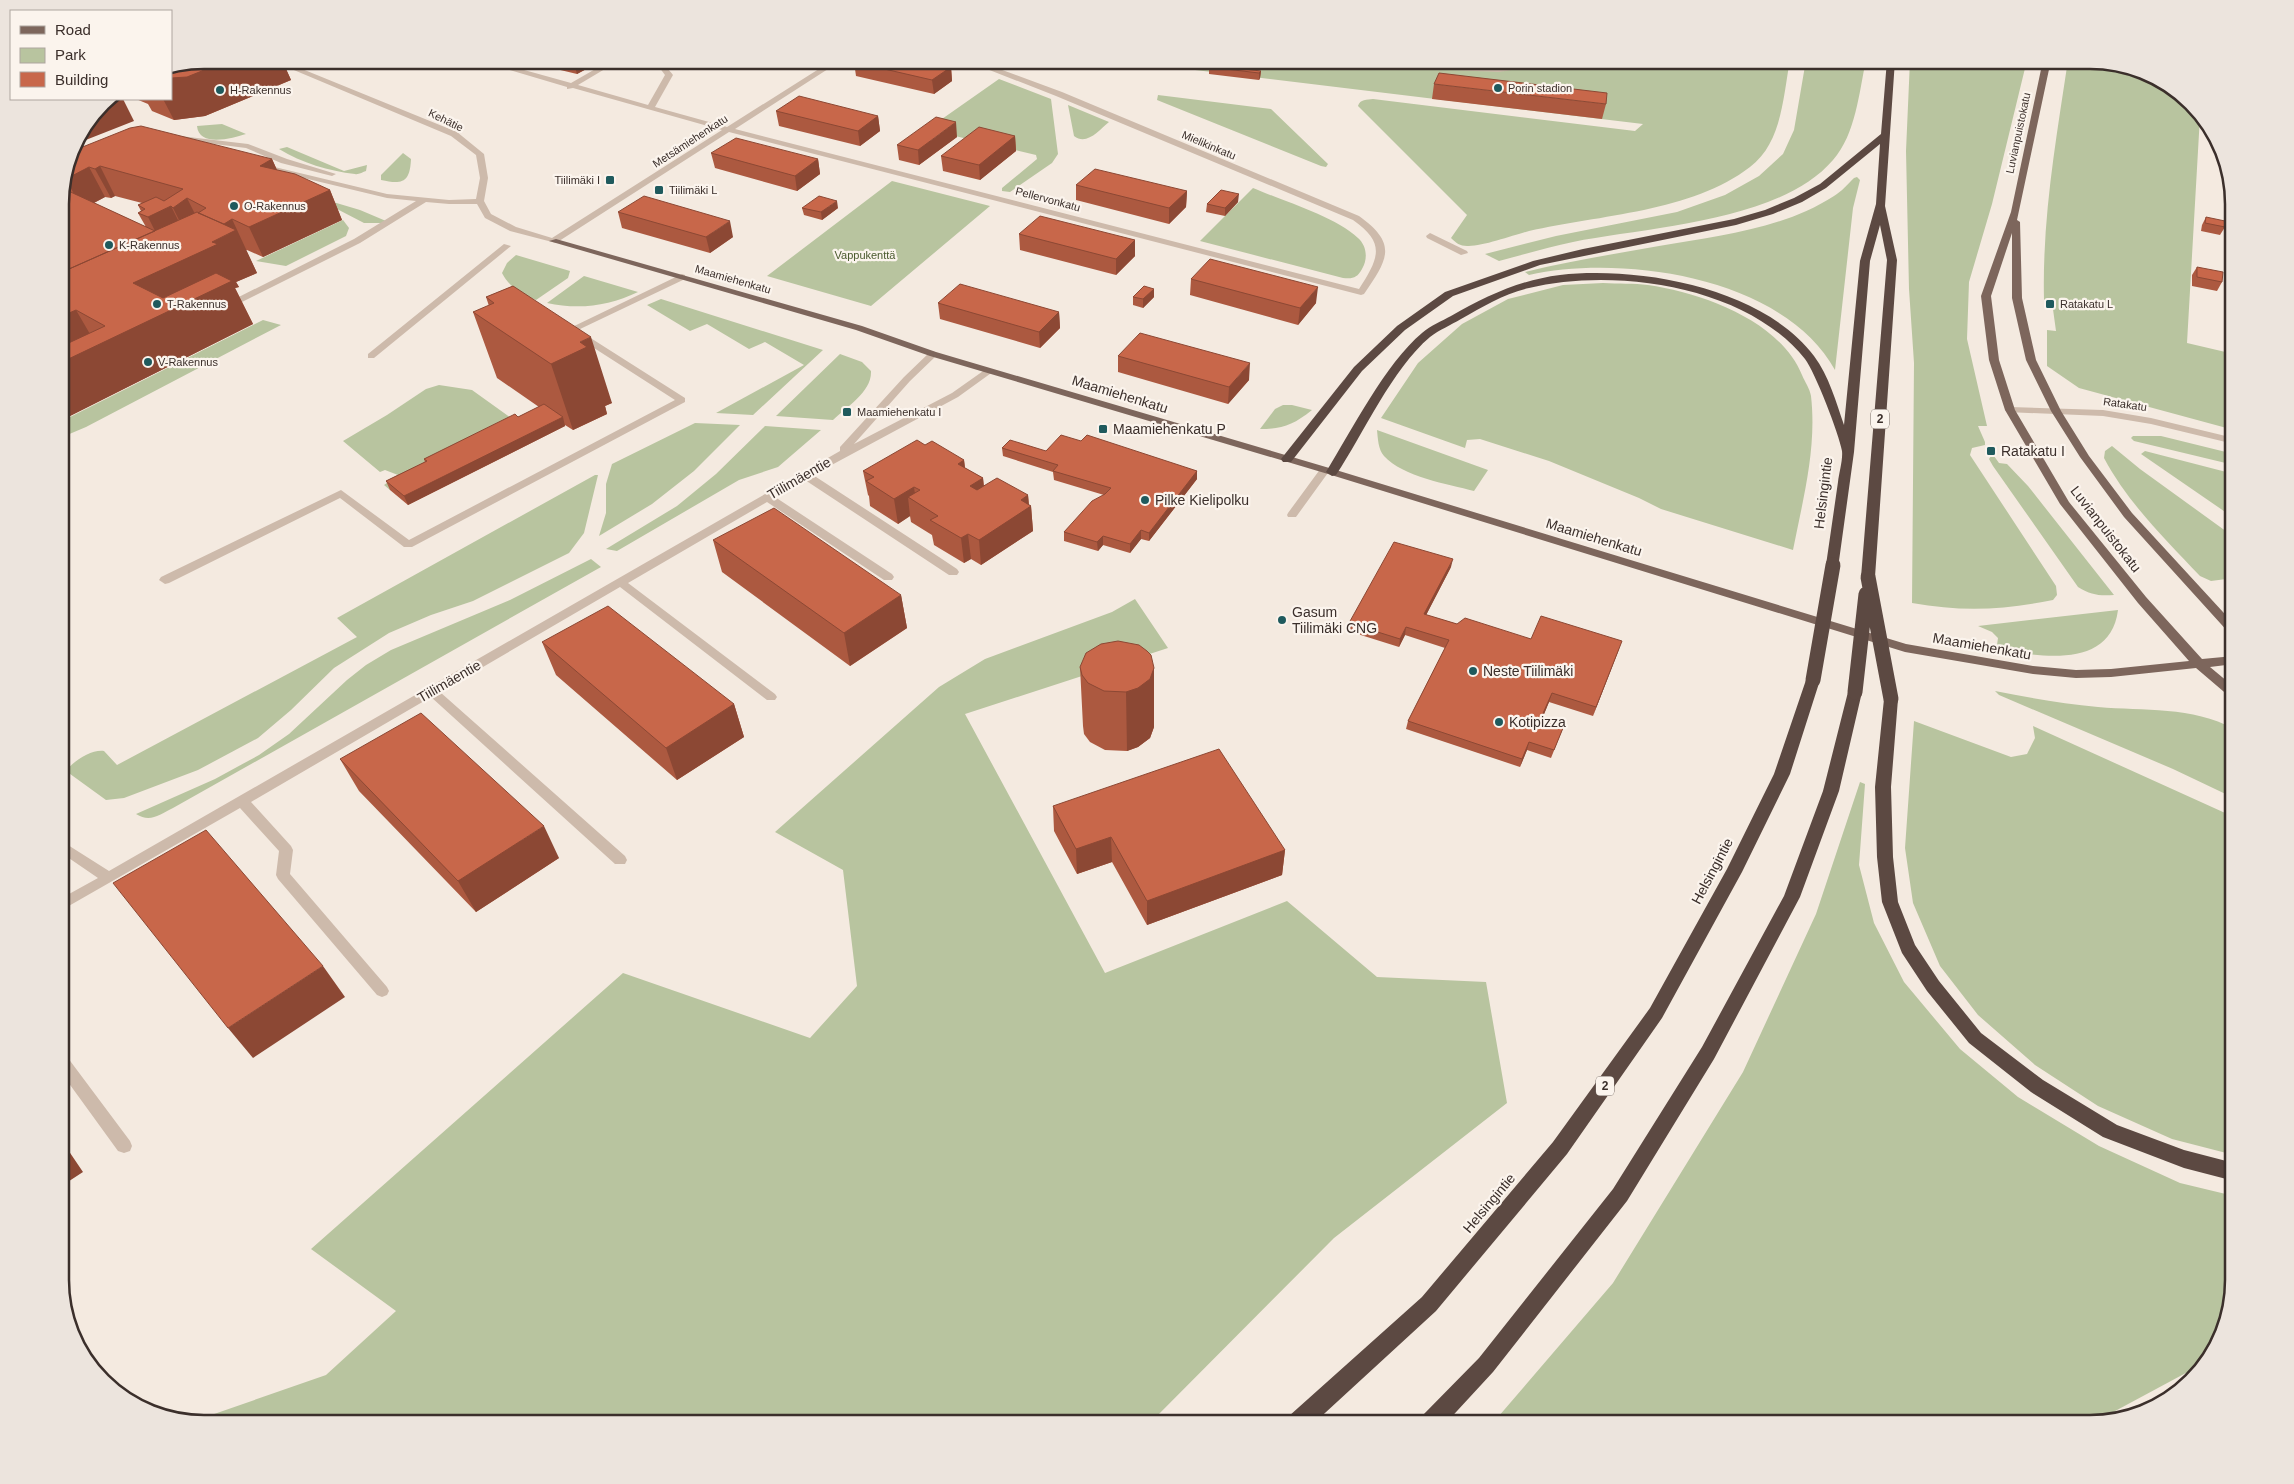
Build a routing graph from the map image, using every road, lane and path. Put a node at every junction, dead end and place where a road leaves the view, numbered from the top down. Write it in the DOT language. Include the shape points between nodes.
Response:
graph roads {
  1 [pos="296,69"];
  2 [pos="510,69"];
  3 [pos="601,69"];
  4 [pos="664,69"];
  5 [pos="824,69"];
  6 [pos="992,69"];
  7 [pos="1476,69"];
  8 [pos="1506,69"];
  9 [pos="1890,69"];
  10 [pos="2045,69"];
  11 [pos="570,87"];
  12 [pos="650,108"];
  13 [pos="729,130"];
  14 [pos="1886,134"];
  15 [pos="232,144"];
  16 [pos="207,150"];
  17 [pos="217,152"];
  18 [pos="256,164"];
  19 [pos="424,200"];
  20 [pos="480,201"];
  21 [pos="1881,204"];
  22 [pos="2015,212"];
  23 [pos="1430,236"];
  24 [pos="554,241"];
  25 [pos="507,246"];
  26 [pos="1464,253"];
  27 [pos="682,277"];
  28 [pos="1361,292"];
  29 [pos="220,309"];
  30 [pos="933,354"];
  31 [pos="370,356"];
  32 [pos="989,371"];
  33 [pos="2010,410"];
  34 [pos="2056,412"];
  35 [pos="2225,439"];
  36 [pos="1848,452"];
  37 [pos="837,457"];
  38 [pos="1287,459"];
  39 [pos="1328,471"];
  40 [pos="805,475"];
  41 [pos="766,497"];
  42 [pos="1292,516"];
  43 [pos="954,572"];
  44 [pos="888,578"];
  45 [pos="1868,578"];
  46 [pos="165,580"];
  47 [pos="620,582"];
  48 [pos="2225,621"];
  49 [pos="2225,661"];
  50 [pos="2200,665"];
  51 [pos="2225,686"];
  52 [pos="431,691"];
  53 [pos="771,696"];
  54 [pos="242,801"];
  55 [pos="69,851"];
  56 [pos="620,860"];
  57 [pos="109,878"];
  58 [pos="69,901"];
  59 [pos="382,991"];
  60 [pos="69,1071"];
  61 [pos="124,1146"];
  62 [pos="2225,1170"];
  63 [pos="1308,1415"];
  64 [pos="1439,1415"];
  1 -- 20 [label="street, Kehätie" via="454,134 480,154 484,178"];
  2 -- 11 [label="street, Pellervonkatu"];
  3 -- 11 [label="street"];
  4 -- 12 [label="street" via="668,75"];
  5 -- 13 [label="street, Metsämiehenkatu"];
  6 -- 28 [label="street, Mielikinkatu" via="1356,218 1379,237 1382,254 1379,267"];
  7 -- 8 [label="street"];
  9 -- 14 [label="highway, Helsingintie / 2"];
  10 -- 22 [label="main road, Luvianpuistokatu"];
  11 -- 12 [label="street, Pellervonkatu"];
  12 -- 13 [label="street, Pellervonkatu"];
  13 -- 24 [label="street, Metsämiehenkatu"];
  13 -- 28 [label="street, Pellervonkatu"];
  14 -- 21 [label="highway, Helsingintie / 2"];
  14 -- 38 [label="highway" via="1823,186 1769,212 1692,232 1537,263 1450,294 1401,328 1358,369"];
  15 -- 16 [label="street" via="177,140"];
  15 -- 17 [label="street"];
  15 -- 19 [label="street" via="248,146 284,161"];
  18 -- 19 [label="street" via="387,196"];
  19 -- 20 [label="street"];
  19 -- 29 [label="street" via="357,241"];
  20 -- 24 [label="street" via="488,216 514,229"];
  21 -- 36 [label="highway, Helsingintie / 2" via="1865,261"];
  21 -- 45 [label="highway, Helsingintie / 2" via="1892,260"];
  22 -- 33 [label="main road, Luvianpuistokatu" via="1986,296 1994,360"];
  22 -- 34 [label="main road, Luvianpuistokatu" via="2017,298 2030,360"];
  23 -- 26 [label="street"];
  24 -- 27 [label="main road, Maamiehenkatu"];
  25 -- 31 [label="street"];
  27 -- 30 [label="main road, Maamiehenkatu" via="859,328"];
  27 -- 46 [label="street" via="571,330 682,400 408,545 341,493"];
  30 -- 32 [label="main road, Maamiehenkatu"];
  30 -- 37 [label="street, Tiilimäentie"];
  32 -- 37 [label="street, Tiilimäentie" via="955,395"];
  32 -- 38 [label="main road, Maamiehenkatu"];
  33 -- 34 [label="street, Ratakatu"];
  33 -- 50 [label="main road, Luvianpuistokatu" via="2065,504 2142,600"];
  34 -- 35 [label="street, Ratakatu" via="2103,413 2151,420"];
  34 -- 48 [label="main road, Luvianpuistokatu" via="2128,515"];
  36 -- 39 [label="highway" via="1811,359 1787,333 1726,300 1696,290 1625,277 1591,277 1561,279 1496,296 1426,336 1389,378"];
  36 -- 63 [label="highway, Helsingintie / 2, bridge" via="1813,680 1782,774 1734,872 1656,1012 1560,1148 1429,1304"];
  37 -- 40 [label="street, Tiilimäentie"];
  38 -- 39 [label="main road, Maamiehenkatu"];
  39 -- 42 [label="street"];
  39 -- 50 [label="main road, Maamiehenkatu" via="1905,648 2033,670 2076,674"];
  40 -- 41 [label="street, Tiilimäentie"];
  40 -- 43 [label="street"];
  41 -- 44 [label="street"];
  41 -- 47 [label="street, Tiilimäentie"];
  45 -- 62 [label="highway, bridge" via="1891,699 1882,787 1885,857 1890,902 1908,948 1933,986 1975,1038 2037,1086 2110,1131 2184,1160"];
  45 -- 64 [label="highway, Helsingintie / 2, bridge" via="1855,692 1831,790 1792,897 1708,1053 1620,1195 1486,1365"];
  47 -- 52 [label="street, Tiilimäentie"];
  47 -- 53 [label="street"];
  49 -- 50 [label="main road, Maamiehenkatu"];
  50 -- 51 [label="main road, Luvianpuistokatu"];
  52 -- 54 [label="street, Tiilimäentie"];
  52 -- 56 [label="street"];
  54 -- 57 [label="street, Tiilimäentie"];
  54 -- 59 [label="street" via="286,850 283,875"];
  55 -- 57 [label="street"];
  57 -- 58 [label="street, Tiilimäentie"];
  60 -- 61 [label="street"];
}
